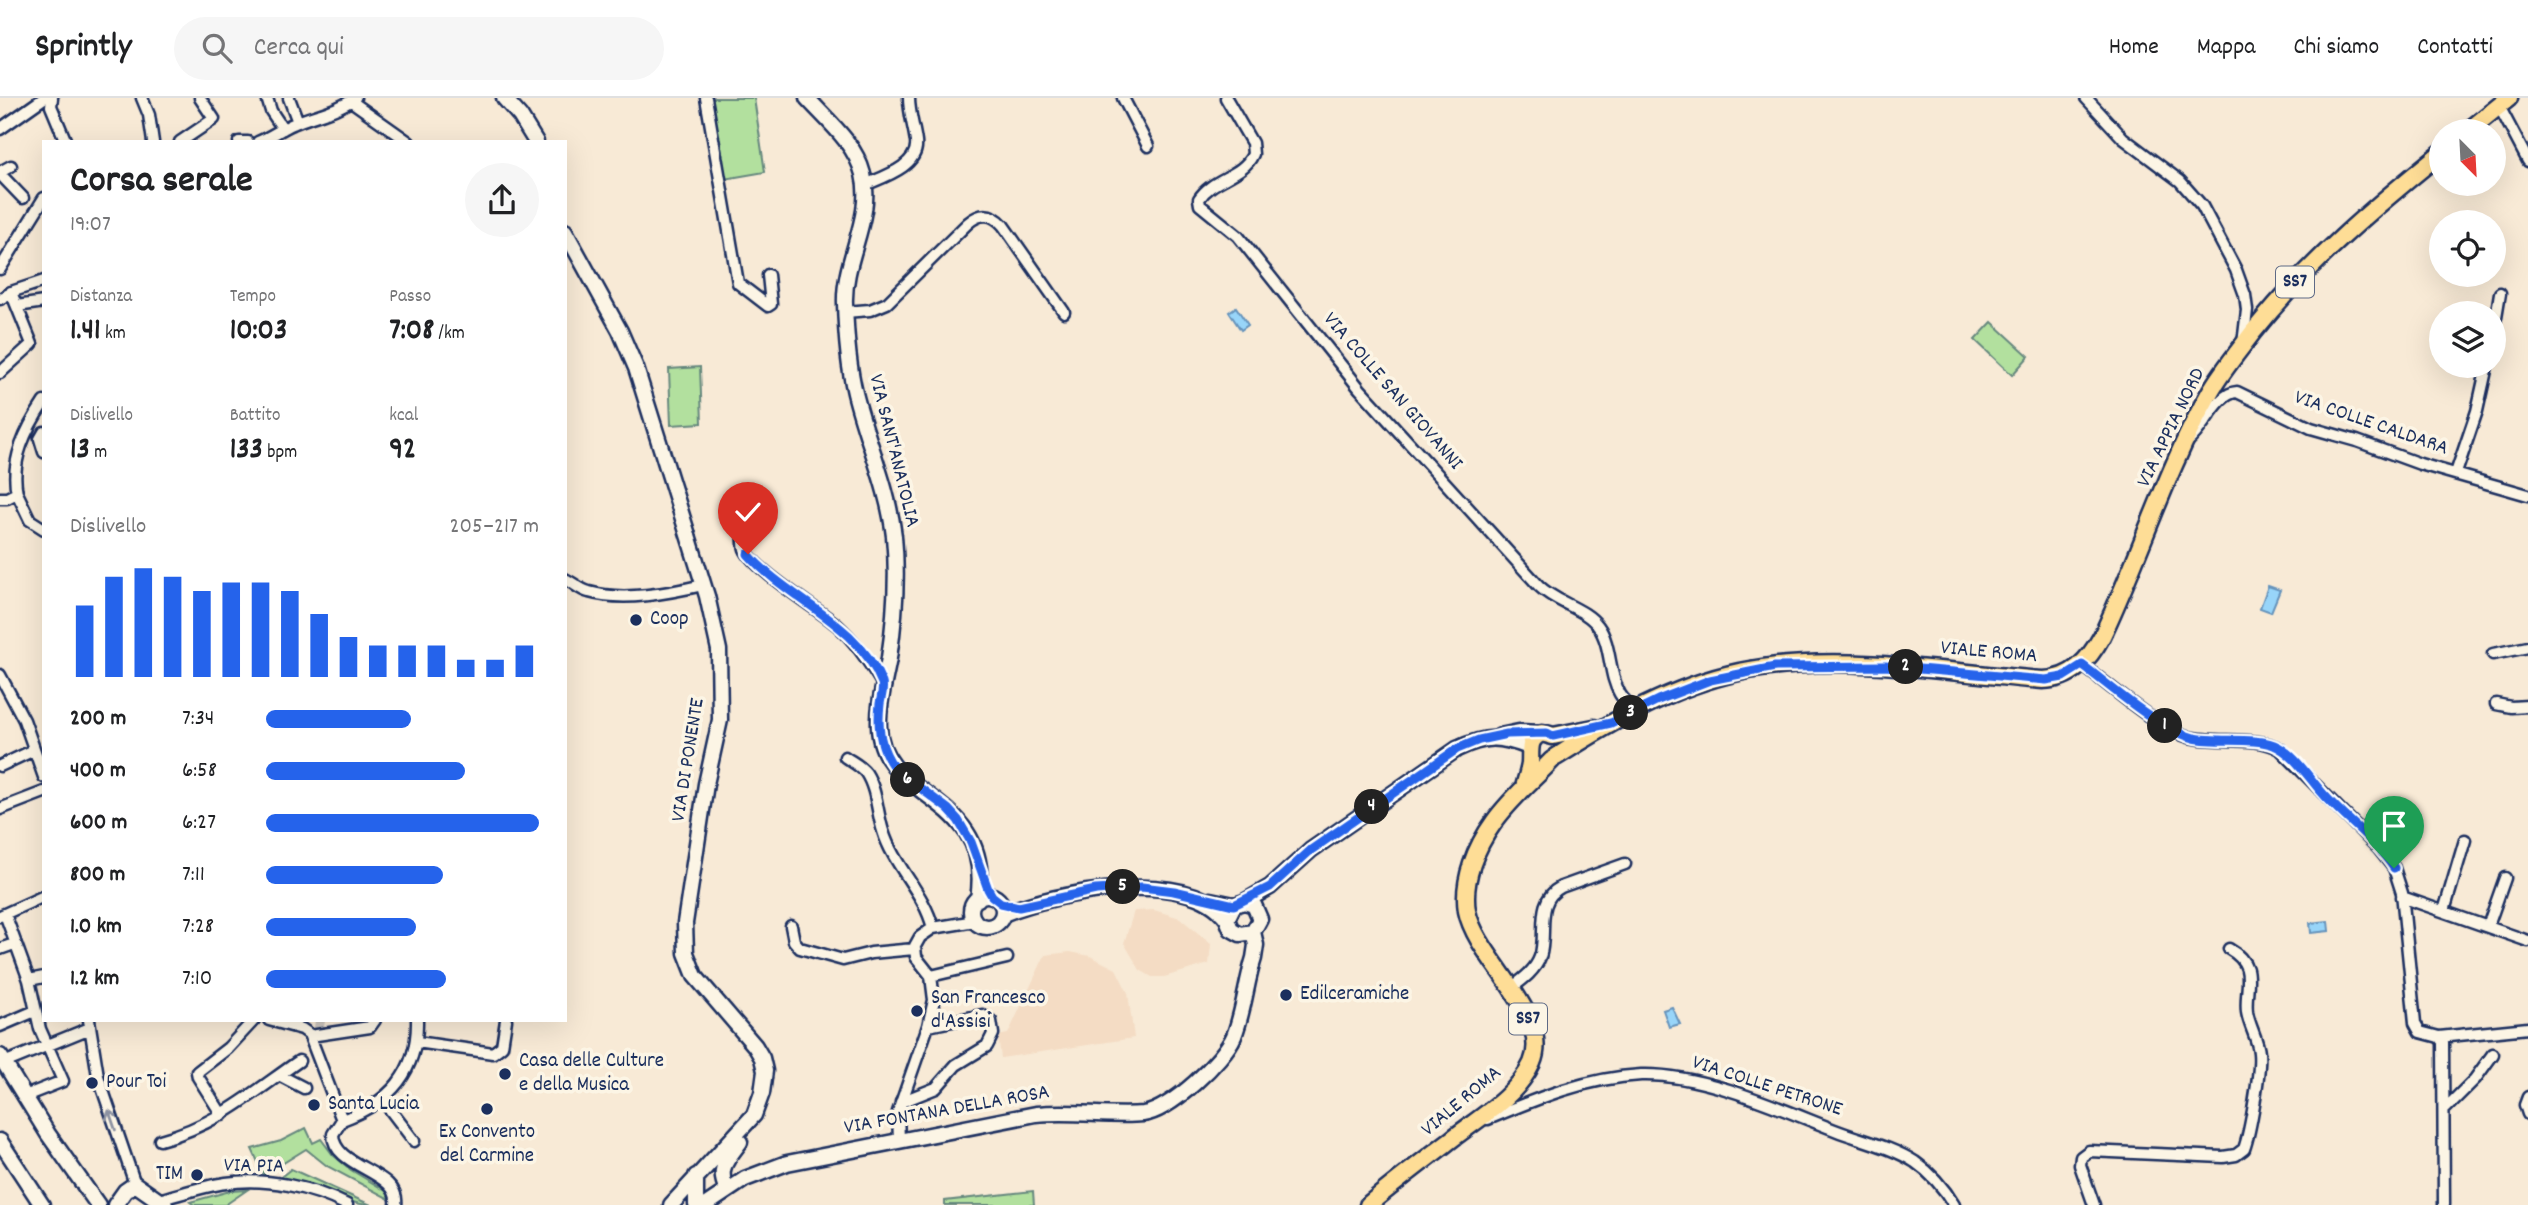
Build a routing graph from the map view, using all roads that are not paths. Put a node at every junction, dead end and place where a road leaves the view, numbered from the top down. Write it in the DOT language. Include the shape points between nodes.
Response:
graph roads {
  1 [pos="142,98"];
  2 [pos="200,98"];
  3 [pos="267,98"];
  4 [pos="289,98"];
  5 [pos="504,98"];
  6 [pos="705,98"];
  7 [pos="807,98"];
  8 [pos="909,98"];
  9 [pos="1123,98"];
  10 [pos="1226,98"];
  11 [pos="2086,98"];
  12 [pos="353,99"];
  13 [pos="48,100"];
  14 [pos="2504,102"];
  15 [pos="2483,119"];
  16 [pos="298,122"];
  17 [pos="0,129"];
  18 [pos="283,129"];
  19 [pos="270,139"];
  20 [pos="65,140"];
  21 [pos="153,140"];
  22 [pos="183,140"];
  23 [pos="406,140"];
  24 [pos="535,140"];
  25 [pos="1148,146"];
  26 [pos="2528,161"];
  27 [pos="2429,163"];
  28 [pos="11,166"];
  29 [pos="0,173"];
  30 [pos="865,185"];
  31 [pos="23,198"];
  32 [pos="42,201"];
  33 [pos="567,235"];
  34 [pos="0,267"];
  35 [pos="768,275"];
  36 [pos="42,282"];
  37 [pos="11,292"];
  38 [pos="2500,293"];
  39 [pos="0,299"];
  40 [pos="2499,301"];
  41 [pos="42,302"];
  42 [pos="17,306"];
  43 [pos="845,312"];
  44 [pos="1064,312"];
  45 [pos="42,336"];
  46 [pos="32,340"];
  47 [pos="2242,346"];
  48 [pos="0,373"];
  49 [pos="2485,378"];
  50 [pos="42,406"];
  51 [pos="2185,443"];
  52 [pos="2456,473"];
  53 [pos="17,493"];
  54 [pos="2528,495"];
  55 [pos="0,498"];
  56 [pos="747,512"];
  57 [pos="42,528"];
  58 [pos="567,580"];
  59 [pos="703,585"];
  60 [pos="2528,648"];
  61 [pos="2493,654"];
  62 [pos="2080,666"];
  63 [pos="0,675"];
  64 [pos="883,685"];
  65 [pos="2496,704"];
  66 [pos="2528,706"];
  67 [pos="1636,710"];
  68 [pos="1611,723"];
  69 [pos="1547,734"];
  70 [pos="1496,737"];
  71 [pos="34,750"];
  72 [pos="1530,750"];
  73 [pos="845,757"];
  74 [pos="1554,758"];
  75 [pos="0,766"];
  76 [pos="42,772"];
  77 [pos="1524,790"];
  78 [pos="42,793"];
  79 [pos="0,808"];
  80 [pos="2465,841"];
  81 [pos="1625,864"];
  82 [pos="2505,878"];
  83 [pos="1270,887"];
  84 [pos="42,897"];
  85 [pos="2402,897"];
  86 [pos="1205,900"];
  87 [pos="1239,903"];
  88 [pos="987,907"];
  89 [pos="2444,911"];
  90 [pos="3,915"];
  91 [pos="1227,919"];
  92 [pos="791,926"];
  93 [pos="2488,926"];
  94 [pos="933,928"];
  95 [pos="1251,928"];
  96 [pos="2528,941"];
  97 [pos="14,944"];
  98 [pos="0,949"];
  99 [pos="914,949"];
  100 [pos="2229,949"];
  101 [pos="1007,958"];
  102 [pos="931,976"];
  103 [pos="42,978"];
  104 [pos="29,981"];
  105 [pos="1510,989"];
  106 [pos="35,1011"];
  107 [pos="252,1022"];
  108 [pos="276,1022"];
  109 [pos="374,1022"];
  110 [pos="417,1022"];
  111 [pos="506,1022"];
  112 [pos="90,1024"];
  113 [pos="0,1026"];
  114 [pos="928,1026"];
  115 [pos="2528,1028"];
  116 [pos="316,1033"];
  117 [pos="2443,1039"];
  118 [pos="417,1042"];
  119 [pos="47,1044"];
  120 [pos="2493,1054"];
  121 [pos="2,1060"];
  122 [pos="299,1061"];
  123 [pos="279,1075"];
  124 [pos="304,1088"];
  125 [pos="25,1096"];
  126 [pos="2528,1097"];
  127 [pos="382,1099"];
  128 [pos="901,1102"];
  129 [pos="2444,1110"];
  130 [pos="2528,1114"];
  131 [pos="222,1115"];
  132 [pos="342,1120"];
  133 [pos="746,1125"];
  134 [pos="1468,1127"];
  135 [pos="160,1140"];
  136 [pos="0,1141"];
  137 [pos="414,1141"];
  138 [pos="899,1141"];
  139 [pos="697,1175"];
  140 [pos="135,1184"];
  141 [pos="727,1190"];
  142 [pos="162,1203"];
  143 [pos="42,1205"];
  144 [pos="98,1205"];
  145 [pos="115,1205"];
  146 [pos="347,1205"];
  147 [pos="396,1205"];
  148 [pos="671,1205"];
  149 [pos="696,1205"];
  150 [pos="706,1205"];
  151 [pos="1368,1205"];
  152 [pos="1954,1205"];
  153 [pos="2094,1205"];
  154 [pos="2444,1205"];
  1 -- 21 [label="street"];
  2 -- 22 [label="street" via="214,119"];
  3 -- 18 [label="street"];
  4 -- 16 [label="street"];
  5 -- 24 [label="main road"];
  6 -- 35 [label="street" via="738,283 768,306"];
  7 -- 30 [label="main road, VIA SANT'ANATOLIA" via="848,143"];
  8 -- 30 [label="street" via="915,154"];
  9 -- 25 [label="street"];
  10 -- 67 [label="street, VIA COLLE SAN GIOVANNI" via="1251,140 1253,154 1241,169 1205,192 1200,205 1238,236 1360,388 1539,586 1597,624 1620,693"];
  11 -- 47 [label="street" via="2123,138 2180,181 2202,206 2245,295"];
  12 -- 16 [label="street"];
  12 -- 23 [label="street"];
  13 -- 17 [label="street"];
  13 -- 20 [label="street"];
  14 -- 15 [label="main road"];
  14 -- 26 [label="street"];
  16 -- 18 [label="street"];
  18 -- 19 [label="street"];
  27 -- 47 [label="main road, VIA APPIA NORD / SS7" via="2337,239"];
  28 -- 29 [label="street"];
  29 -- 31 [label="street"];
  30 -- 43 [label="main road, VIA SANT'ANATOLIA"];
  32 -- 34 [label="street"];
  33 -- 59 [label="main road, VIA DI PONENTE" via="632,355"];
  36 -- 37 [label="street"];
  37 -- 39 [label="street"];
  37 -- 42 [label="street"];
  38 -- 40 [label="street"];
  41 -- 42 [label="street"];
  42 -- 46 [label="street"];
  43 -- 44 [label="street" via="887,303 968,223 986,215 1003,225"];
  43 -- 64 [label="main road, VIA SANT'ANATOLIA" via="852,382 884,484 894,543 895,612"];
  45 -- 46 [label="street"];
  46 -- 48 [label="street"];
  47 -- 51 [label="main road, VIA APPIA NORD / SS7" via="2211,391"];
  49 -- 52 [label="street"];
  50 -- 53 [label="street" via="19,453"];
  51 -- 52 [label="street, VIA COLLE CALDARA" via="2199,432 2224,396 2237,392 2311,428"];
  51 -- 62 [label="main road, VIA APPIA NORD / SS7" via="2102,636"];
  52 -- 54 [label="street, VIA COLLE CALDARA"];
  53 -- 55 [label="street"];
  53 -- 57 [label="street" via="30,520"];
  56 -- 64 [label="street" via="744,544 748,554 841,629"];
  58 -- 59 [label="street" via="600,594 637,595"];
  59 -- 133 [label="main road, VIA DI PONENTE" via="718,640 721,710 685,941 695,976 755,1046 764,1064 761,1099"];
  60 -- 61 [label="street"];
  62 -- 67 [label="main road, VIALE ROMA" via="2063,677 2043,680 1885,666 1775,667 1710,680"];
  62 -- 85 [label="street" via="2179,733 2268,744 2285,752 2384,855 2397,874"];
  63 -- 71 [label="street"];
  64 -- 88 [label="main road, VIA SANT'ANATOLIA" via="879,730 886,756 895,769 958,820 979,863"];
  65 -- 66 [label="street"];
  67 -- 68 [label="main road, VIALE ROMA"];
  68 -- 69 [label="main road, VIALE ROMA"];
  68 -- 74 [label="main road, VIALE ROMA"];
  69 -- 70 [label="main road" via="1518,732"];
  69 -- 72 [label="main road" via="1533,738"];
  69 -- 74 [label="main road" via="1559,748"];
  70 -- 72 [label="main road"];
  70 -- 83 [label="main road" via="1470,743 1440,760 1311,850"];
  71 -- 75 [label="street"];
  71 -- 76 [label="street"];
  72 -- 74 [label="main road" via="1539,762"];
  72 -- 77 [label="main road"];
  73 -- 94 [label="street" via="869,778 889,846 926,907"];
  74 -- 77 [label="main road, VIALE ROMA"];
  77 -- 105 [label="main road, VIALE ROMA / SS7" via="1484,838 1466,895 1471,923"];
  78 -- 79 [label="street"];
  80 -- 89 [label="street"];
  81 -- 105 [label="street" via="1552,892 1538,960"];
  82 -- 93 [label="street"];
  83 -- 87 [label="main road"];
  83 -- 95 [label="main road"];
  84 -- 90 [label="street"];
  85 -- 89 [label="street"];
  85 -- 117 [label="street" via="2415,1023 2422,1033"];
  86 -- 87 [label="main road"];
  86 -- 88 [label="main road" via="1174,891 1121,887 1019,907"];
  86 -- 91 [label="main road"];
  87 -- 91 [label="main road"];
  87 -- 95 [label="main road" via="1254,905"];
  88 -- 94 [label="street" via="958,923"];
  89 -- 93 [label="street"];
  90 -- 97 [label="street"];
  91 -- 95 [label="main road" via="1231,929"];
  92 -- 99 [label="street" via="800,948 843,960"];
  93 -- 96 [label="street"];
  94 -- 99 [label="street" via="920,937"];
  95 -- 138 [label="main road, VIA FONTANA DELLA ROSA" via="1250,971 1230,1044 1179,1097 1161,1109 1140,1114 1036,1114"];
  97 -- 98 [label="street"];
  97 -- 104 [label="street"];
  99 -- 102 [label="street"];
  100 -- 153 [label="street" via="2248,973 2247,1010 2259,1053 2244,1149 2223,1157 2088,1151 2080,1165"];
  101 -- 102 [label="street"];
  102 -- 114 [label="street" via="934,1000"];
  103 -- 104 [label="street"];
  104 -- 106 [label="street"];
  105 -- 134 [label="main road, VIALE ROMA / SS7" via="1533,1030 1534,1059 1515,1087"];
  106 -- 113 [label="street"];
  106 -- 119 [label="street"];
  107 -- 131 [label="street" via="228,1048 198,1069 198,1077"];
  108 -- 116 [label="street"];
  109 -- 116 [label="street" via="370,1027"];
  110 -- 118 [label="street"];
  111 -- 118 [label="street" via="503,1044 490,1053"];
  112 -- 119 [label="street"];
  140 -- 112 [label="street, one-way" via="98,1076"];
  114 -- 128 [label="street"];
  114 -- 128 [label="street" via="982,1014 991,1021 993,1036 987,1046 956,1065 936,1088"];
  115 -- 117 [label="street"];
  116 -- 132 [label="street" via="325,1078"];
  117 -- 129 [label="street"];
  118 -- 127 [label="street" via="407,1069"];
  119 -- 121 [label="street"];
  119 -- 125 [label="street" via="63,1081"];
  120 -- 129 [label="street"];
  121 -- 125 [label="main road"];
  122 -- 123 [label="street"];
  123 -- 124 [label="street"];
  123 -- 131 [label="street"];
  125 -- 144 [label="main road"];
  126 -- 130 [label="street"];
  127 -- 132 [label="street"];
  127 -- 137 [label="street"];
  128 -- 138 [label="street"];
  129 -- 154 [label="street"];
  131 -- 135 [label="street"];
  132 -- 147 [label="street" via="333,1134 336,1146 392,1186"];
  133 -- 139 [label="main road, VIA DI PONENTE"];
  133 -- 141 [label="main road, VIA DI PONENTE" via="723,1166"];
  134 -- 151 [label="main road, VIALE ROMA / SS7"];
  134 -- 152 [label="street, VIA COLLE PETRONE" via="1584,1083 1642,1075 1681,1078 1755,1100 1902,1155 1927,1172"];
  136 -- 143 [label="main road"];
  138 -- 141 [label="main road, VIA FONTANA DELLA ROSA" via="787,1164"];
  139 -- 148 [label="main road, VIA DI PONENTE"];
  139 -- 149 [label="main road"];
  140 -- 142 [label="main road"];
  140 -- 145 [label="main road"];
  141 -- 150 [label="main road, VIA FONTANA DELLA ROSA"];
  142 -- 146 [label="street, VIA PIA" via="213,1185 243,1182 302,1188"];
}
